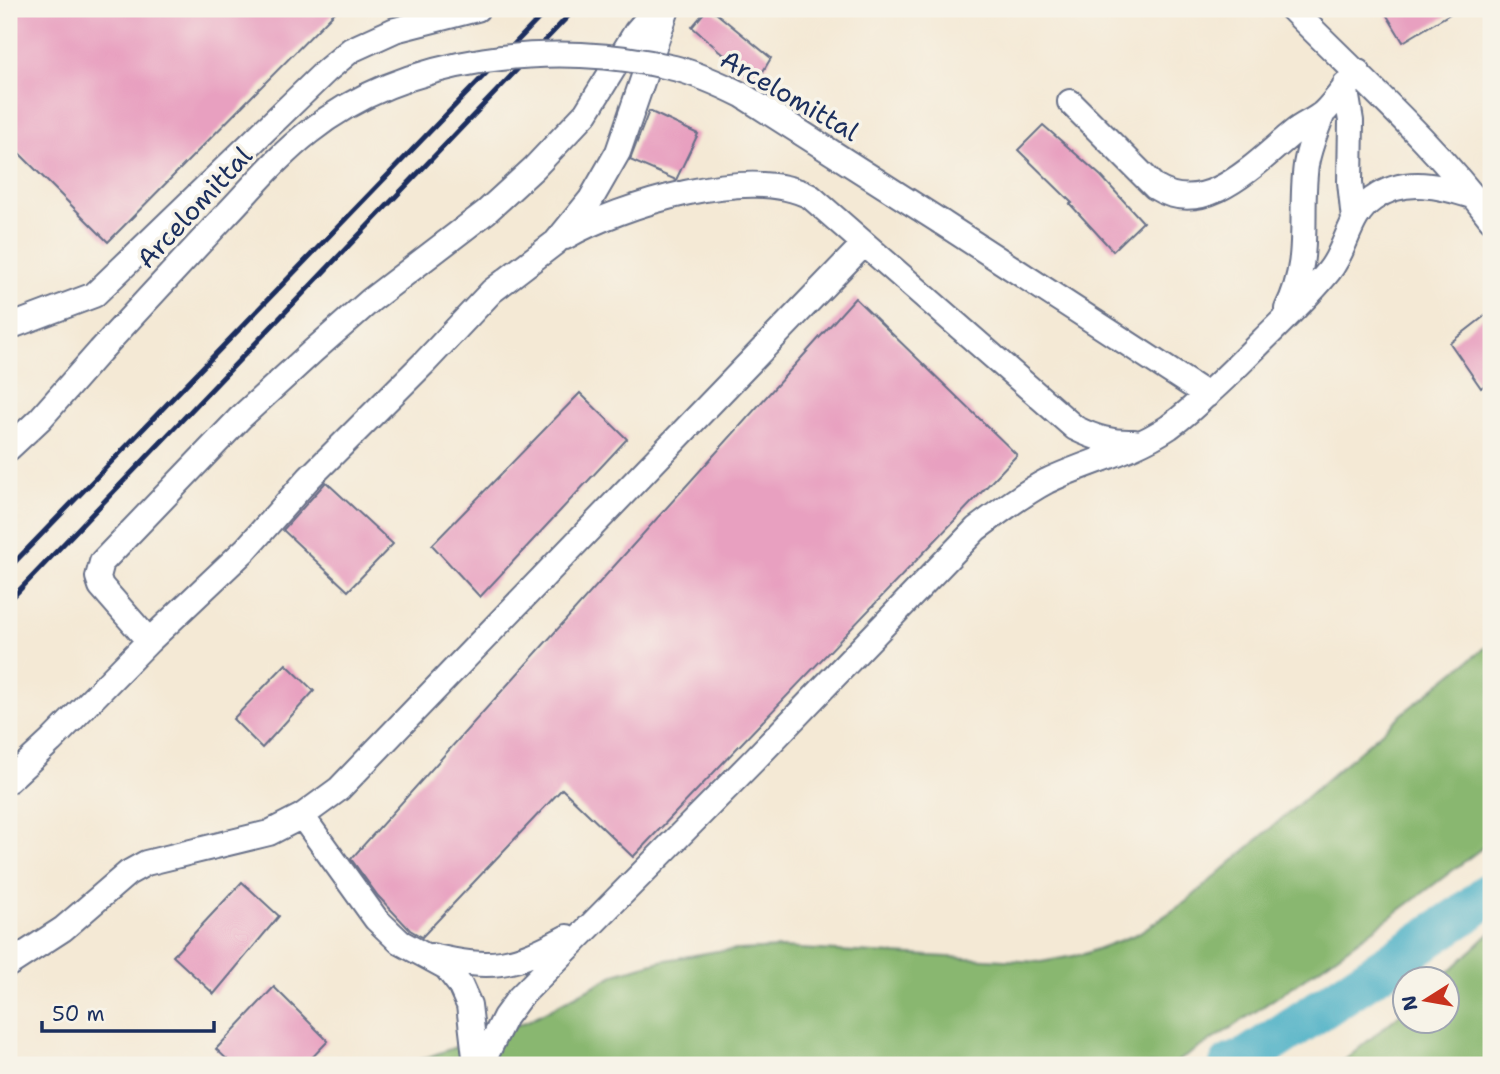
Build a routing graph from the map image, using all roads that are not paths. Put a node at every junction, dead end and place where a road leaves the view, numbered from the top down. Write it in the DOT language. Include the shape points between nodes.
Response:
graph roads {
  1 [pos="477,9"];
  2 [pos="656,9"];
  3 [pos="667,9"];
  4 [pos="1298,10"];
  5 [pos="1351,78"];
  6 [pos="1070,102"];
  7 [pos="1323,113"];
  8 [pos="1475,197"];
  9 [pos="1491,219"];
  10 [pos="1354,220"];
  11 [pos="556,242"];
  12 [pos="864,244"];
  13 [pos="1279,324"];
  14 [pos="9,327"];
  15 [pos="1207,395"];
  16 [pos="40,419"];
  17 [pos="9,428"];
  18 [pos="1142,442"];
  19 [pos="9,448"];
  20 [pos="149,641"];
  21 [pos="9,780"];
  22 [pos="302,817"];
  23 [pos="589,925"];
  24 [pos="425,955"];
  25 [pos="9,964"];
  26 [pos="478,1065"];
  1 -- 14 [label="lane, Arcelomittal" via="395,30 351,50 93,295"];
  2 -- 20 [label="lane" via="636,32 586,113 534,168 304,359 240,418 102,562 101,586"];
  3 -- 11 [label="lane" via="618,152 591,199"];
  4 -- 5 [label="lane"];
  5 -- 7 [label="lane"];
  5 -- 8 [label="lane"];
  5 -- 10 [label="lane"];
  6 -- 7 [label="lane" via="1155,187 1182,198 1209,193 1235,180"];
  7 -- 13 [label="lane" via="1306,167 1302,271"];
  8 -- 9 [label="lane"];
  8 -- 10 [label="lane" via="1440,186 1399,188 1372,199"];
  10 -- 13 [label="lane" via="1331,269"];
  11 -- 12 [label="lane" via="629,207 687,193 770,185 811,197"];
  11 -- 20 [label="lane" via="492,291 246,549"];
  12 -- 18 [label="lane" via="1075,428 1117,443"];
  12 -- 22 [label="lane" via="339,789"];
  13 -- 15 [label="lane"];
  15 -- 16 [label="lane, Arcelomittal, bridge" via="712,80 664,65 586,54 540,54 482,60 393,85 310,131 271,167"];
  15 -- 18 [label="lane" via="1169,427"];
  16 -- 17 [label="lane"];
  16 -- 19 [label="lane, Arcelomittal"];
  18 -- 23 [label="lane" via="1046,482 976,528"];
  20 -- 21 [label="lane"];
  22 -- 24 [label="lane" via="376,919 400,942"];
  22 -- 25 [label="lane" via="269,832 146,863 64,929"];
  23 -- 24 [label="lane" via="502,964 478,965"];
  23 -- 26 [label="lane" via="519,998"];
  24 -- 26 [label="lane" via="446,967 464,995"];
}
